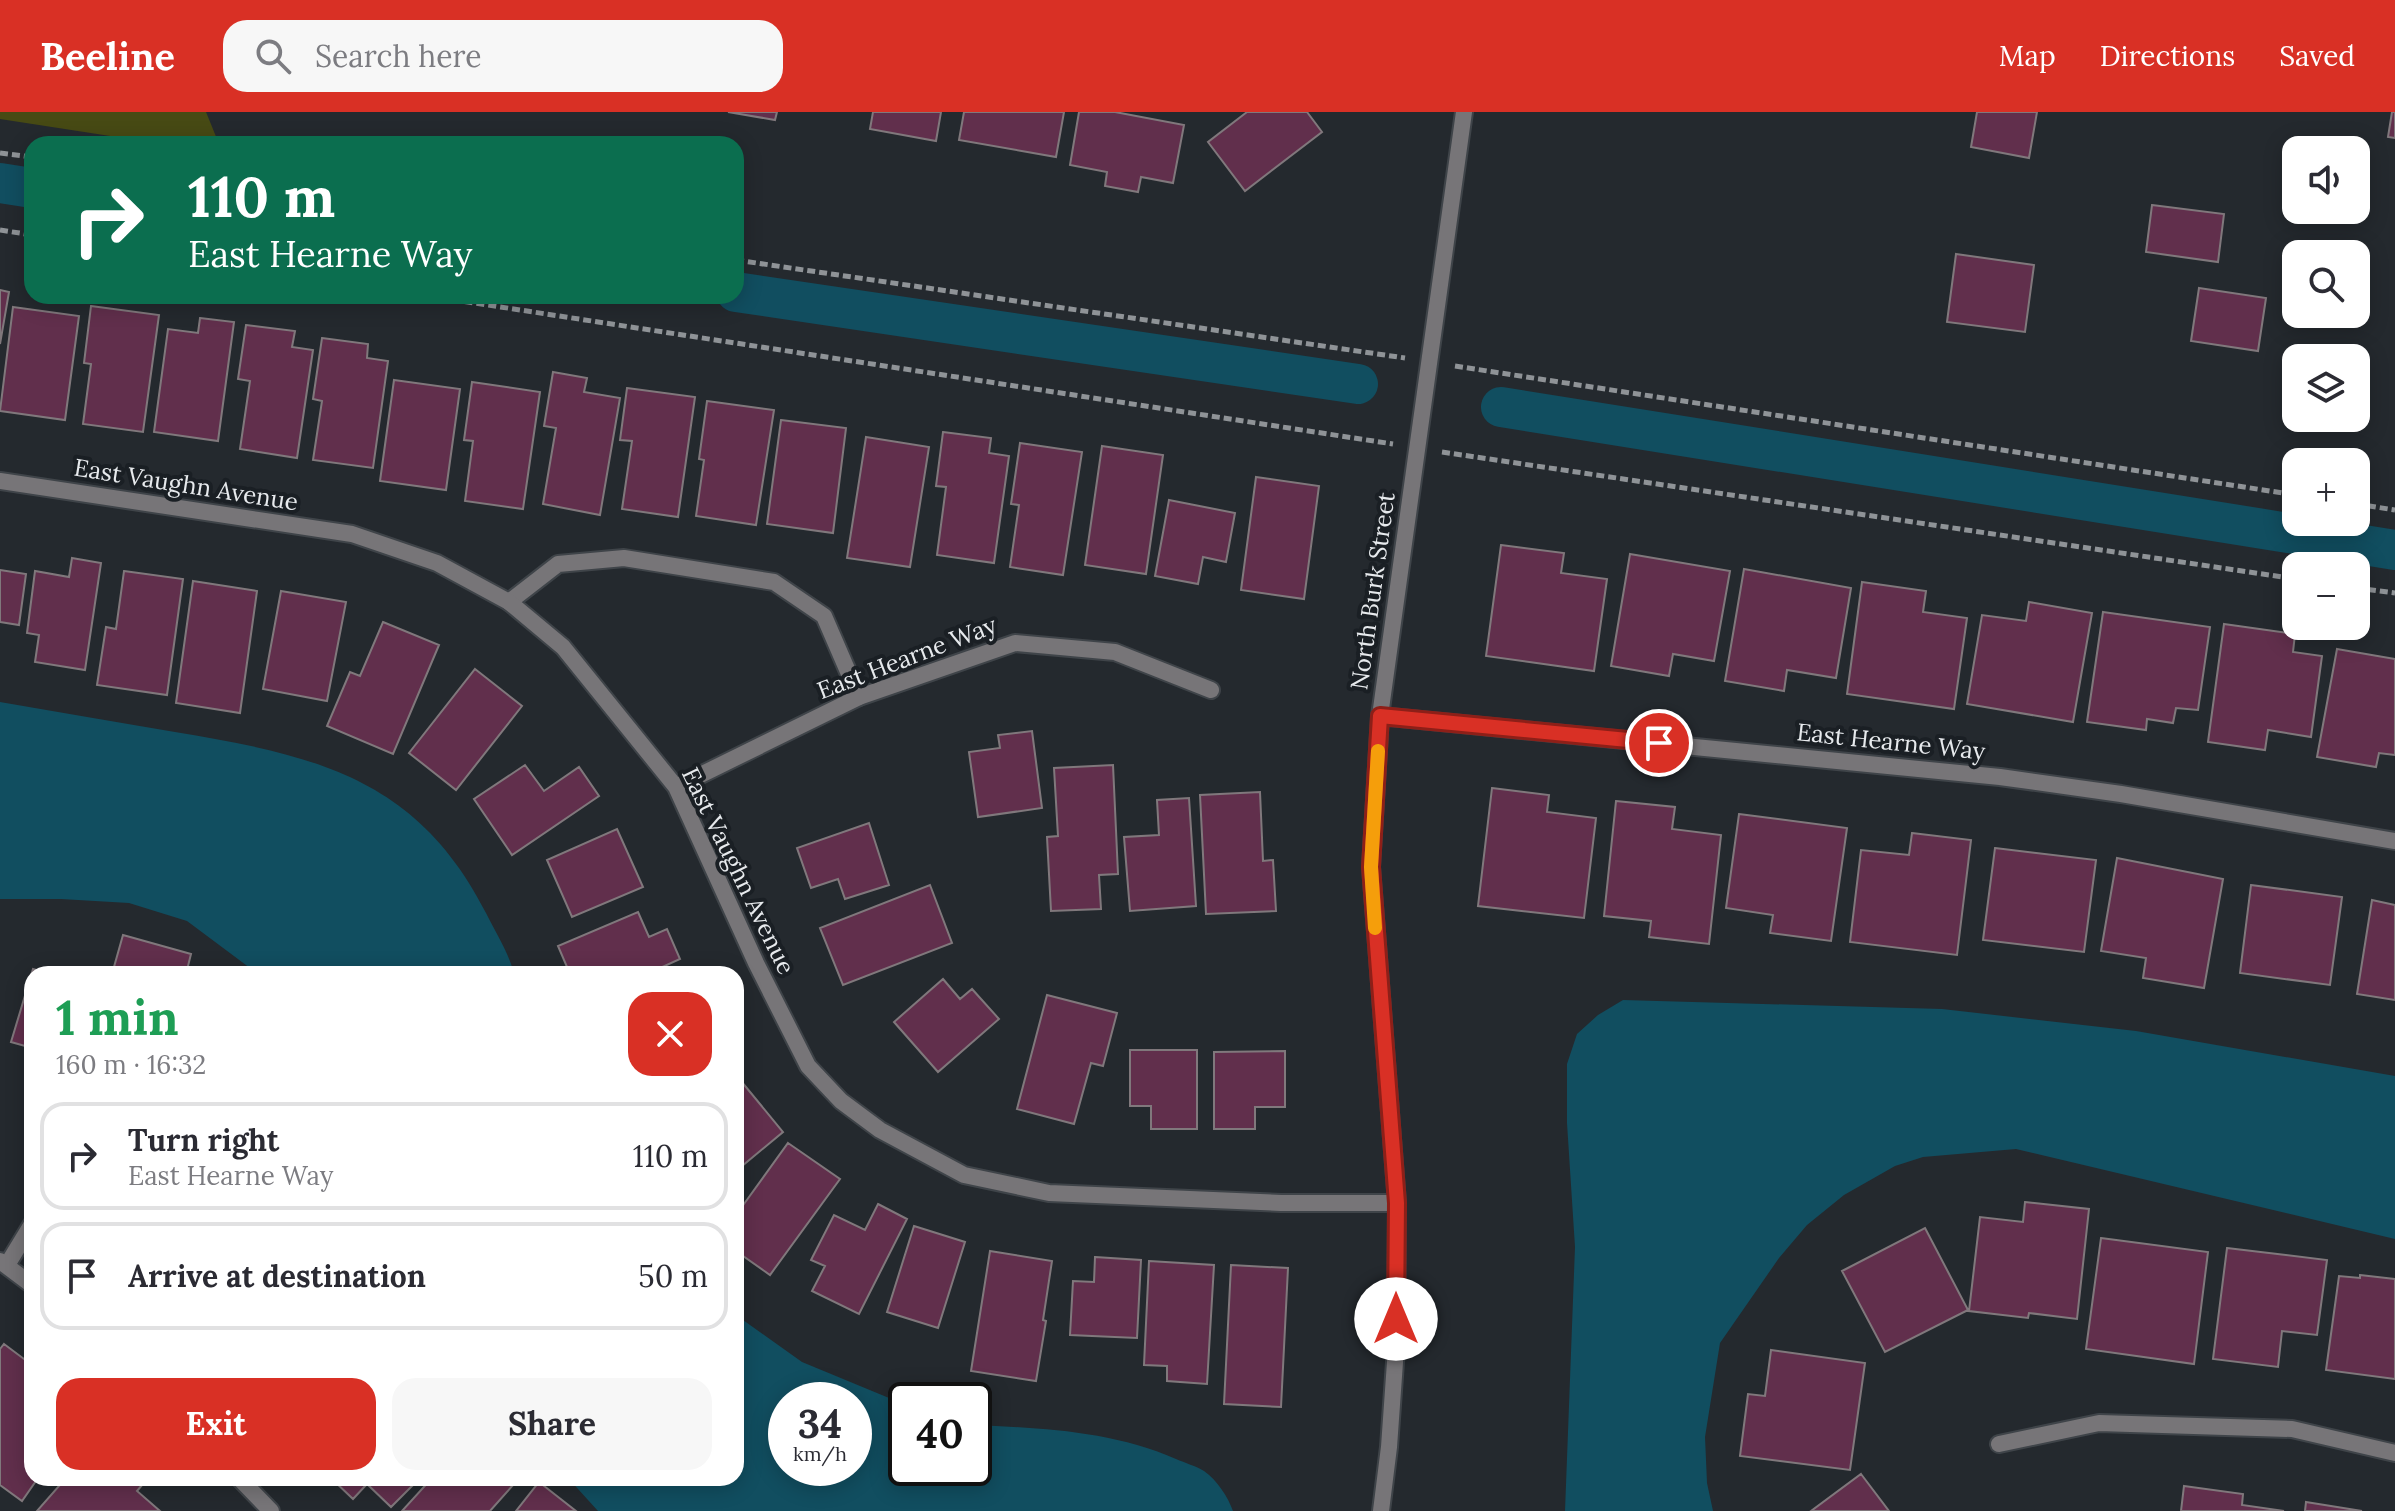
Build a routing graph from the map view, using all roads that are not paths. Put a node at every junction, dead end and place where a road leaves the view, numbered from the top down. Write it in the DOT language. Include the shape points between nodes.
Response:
graph roads {
  1 [pos="1464,112"];
  2 [pos="0,481"];
  3 [pos="509,602"];
  4 [pos="1211,690"];
  5 [pos="859,697"];
  6 [pos="1380,716"];
  7 [pos="676,787"];
  8 [pos="2395,841"];
  9 [pos="1397,1203"];
  10 [pos="24,1235"];
  11 [pos="3,1263"];
  12 [pos="24,1279"];
  13 [pos="1999,1444"];
  14 [pos="2395,1453"];
  15 [pos="247,1486"];
  16 [pos="271,1511"];
  17 [pos="1381,1511"];
  1 -- 6 [label="street, North Burk Street"];
  2 -- 3 [label="street, East Vaughn Avenue" via="352,534 437,563"];
  3 -- 5 [label="street" via="558,564 624,558 774,582 824,616"];
  3 -- 7 [label="street, East Vaughn Avenue" via="563,647"];
  4 -- 5 [label="street, East Hearne Way" via="1115,652 1015,643"];
  5 -- 7 [label="street, East Hearne Way"];
  6 -- 8 [label="street, East Hearne Way" via="2000,777"];
  6 -- 9 [label="street, North Burk Street" via="1371,867"];
  7 -- 9 [label="street, East Vaughn Avenue" via="808,1066 841,1101 880,1130 964,1175 1049,1193"];
  9 -- 17 [label="street, North Burk Street" via="1396,1348"];
  10 -- 11 [label="street"];
  11 -- 12 [label="street"];
  13 -- 14 [label="street" via="2099,1423 2292,1429"];
  15 -- 16 [label="street"];
}
